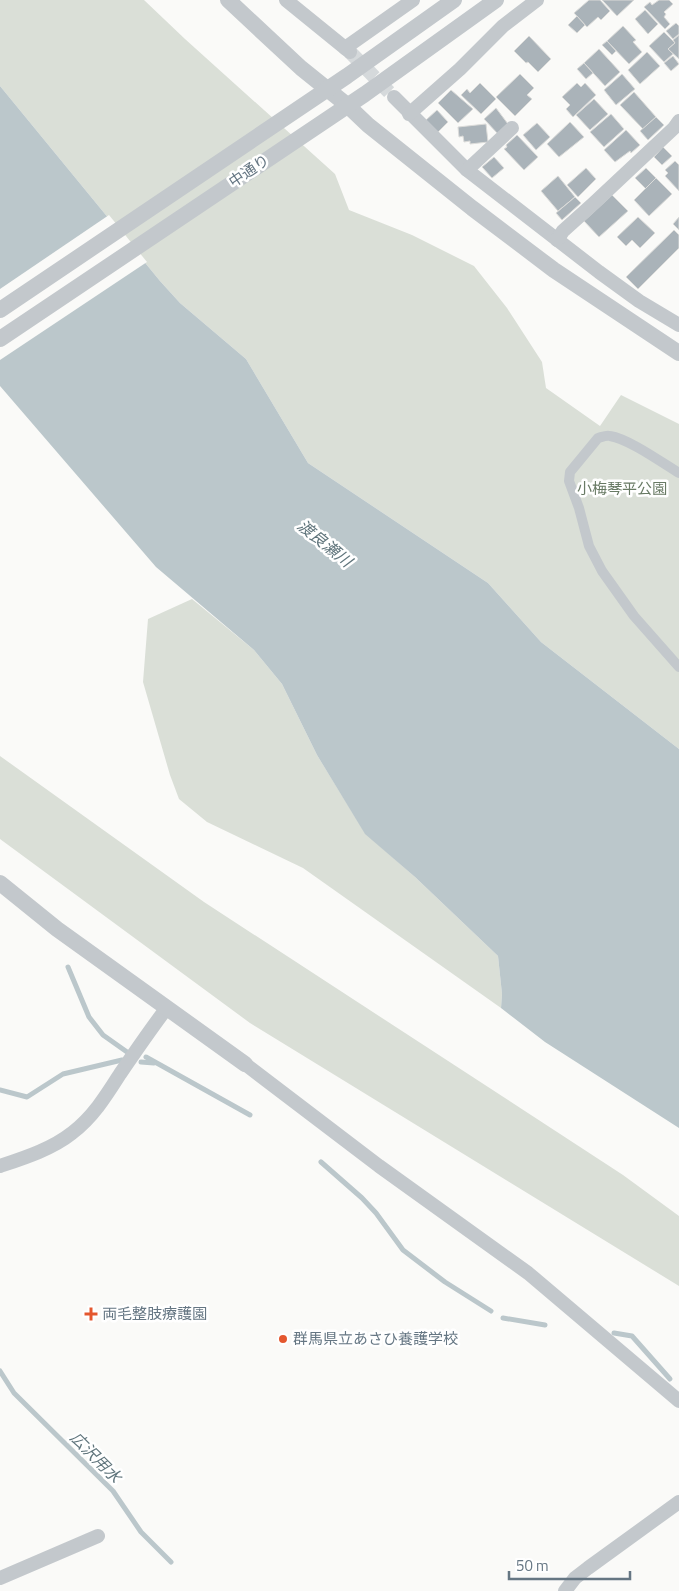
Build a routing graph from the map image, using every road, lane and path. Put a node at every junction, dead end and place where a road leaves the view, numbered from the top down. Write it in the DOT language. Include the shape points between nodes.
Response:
graph roads {
  1 [pos="228,0"];
  2 [pos="286,0"];
  3 [pos="413,0"];
  4 [pos="454,0"];
  5 [pos="496,0"];
  6 [pos="537,0"];
  7 [pos="327,90"];
  8 [pos="394,97"];
  9 [pos="347,105"];
  10 [pos="409,114"];
  11 [pos="679,121"];
  12 [pos="512,128"];
  13 [pos="467,170"];
  14 [pos="557,240"];
  15 [pos="0,310"];
  16 [pos="679,325"];
  17 [pos="0,338"];
  18 [pos="679,353"];
  19 [pos="679,473"];
  20 [pos="679,667"];
  21 [pos="0,883"];
  22 [pos="166,1009"];
  23 [pos="245,1064"];
  24 [pos="0,1166"];
  25 [pos="679,1401"];
  26 [pos="679,1502"];
  27 [pos="98,1536"];
  28 [pos="0,1578"];
  29 [pos="565,1591"];
  1 -- 7 [label="street"];
  2 -- 3 [label="street" via="347,50"];
  4 -- 7 [label="street, 中通り"];
  5 -- 9 [label="street, 中通り"];
  6 -- 10 [label="street" via="503,26"];
  7 -- 9 [label="street"];
  7 -- 15 [label="street, 中通り"];
  8 -- 10 [label="street"];
  9 -- 17 [label="street, 中通り"];
  9 -- 18 [label="street" via="513,240"];
  10 -- 13 [label="street"];
  11 -- 14 [label="street"];
  12 -- 13 [label="street"];
  13 -- 14 [label="street"];
  14 -- 16 [label="street" via="639,301"];
  19 -- 20 [label="street" via="626,442 605,436 598,438 569,477 589,546 602,571 634,616"];
  21 -- 22 [label="street"];
  22 -- 23 [label="street"];
  22 -- 24 [label="street" via="87,1121 52,1145"];
  23 -- 25 [label="street" via="528,1273"];
  26 -- 29 [label="street" via="575,1578"];
  27 -- 28 [label="street"];
}
